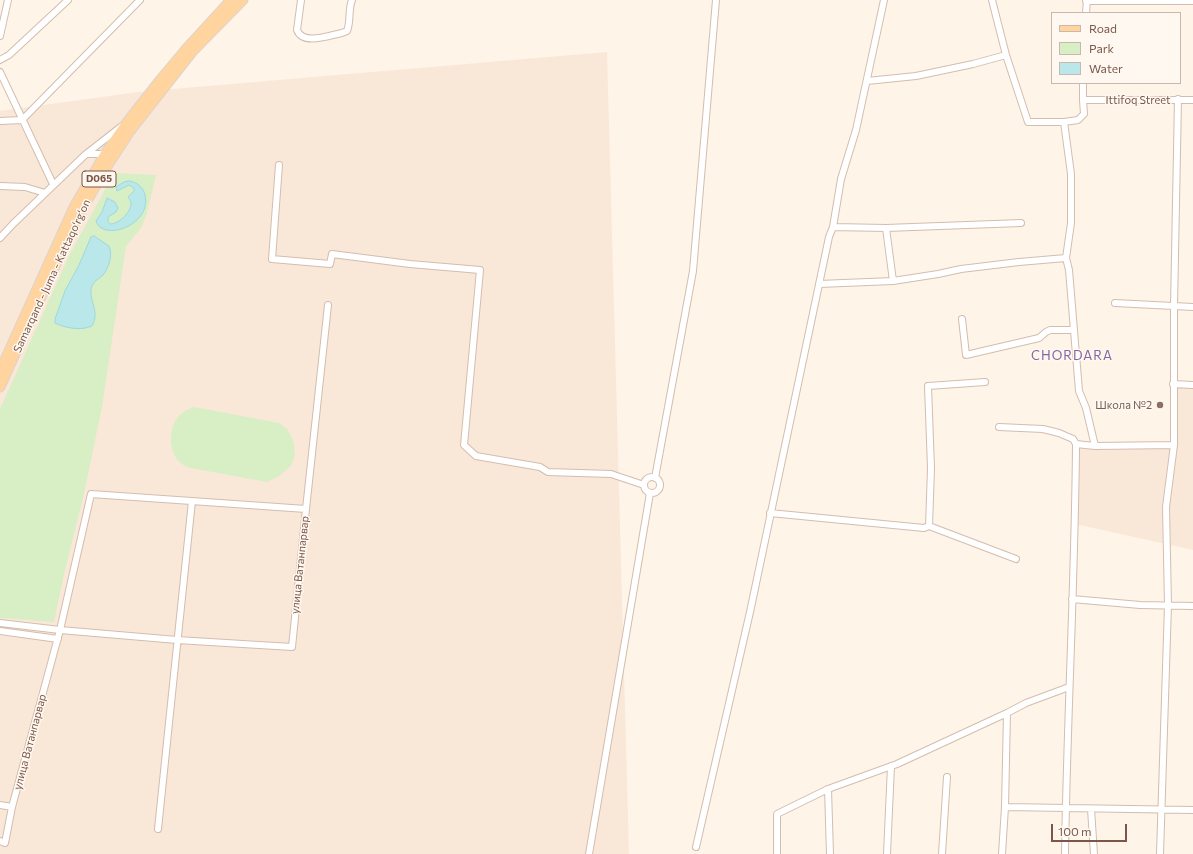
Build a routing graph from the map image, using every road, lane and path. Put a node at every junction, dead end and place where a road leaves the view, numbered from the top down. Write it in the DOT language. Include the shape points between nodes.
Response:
graph roads {
  1 [pos="8,0"];
  2 [pos="68,0"];
  3 [pos="140,0"];
  4 [pos="231,0"];
  5 [pos="243,0"];
  6 [pos="301,0"];
  7 [pos="352,0"];
  8 [pos="716,0"];
  9 [pos="884,0"];
  10 [pos="992,0"];
  11 [pos="1086,1"];
  12 [pos="1193,1"];
  13 [pos="1086,12"];
  14 [pos="0,36"];
  15 [pos="1006,55"];
  16 [pos="0,60"];
  17 [pos="0,72"];
  18 [pos="867,81"];
  19 [pos="1083,84"];
  20 [pos="1178,99"];
  21 [pos="1082,100"];
  22 [pos="1193,100"];
  23 [pos="22,120"];
  24 [pos="0,121"];
  25 [pos="128,121"];
  26 [pos="1064,122"];
  27 [pos="86,154"];
  28 [pos="109,154"];
  29 [pos="279,165"];
  30 [pos="54,184"];
  31 [pos="0,186"];
  32 [pos="44,193"];
  33 [pos="1021,223"];
  34 [pos="833,227"];
  35 [pos="886,228"];
  36 [pos="0,238"];
  37 [pos="1066,258"];
  38 [pos="893,281"];
  39 [pos="819,284"];
  40 [pos="1116,303"];
  41 [pos="328,305"];
  42 [pos="1174,307"];
  43 [pos="1193,307"];
  44 [pos="962,319"];
  45 [pos="1074,330"];
  46 [pos="0,371"];
  47 [pos="985,382"];
  48 [pos="1173,384"];
  49 [pos="1193,384"];
  50 [pos="0,387"];
  51 [pos="999,427"];
  52 [pos="1076,444"];
  53 [pos="1174,445"];
  54 [pos="1095,446"];
  55 [pos="655,478"];
  56 [pos="644,485"];
  57 [pos="650,493"];
  58 [pos="192,501"];
  59 [pos="306,509"];
  60 [pos="770,512"];
  61 [pos="929,526"];
  62 [pos="1016,559"];
  63 [pos="1072,599"];
  64 [pos="1168,605"];
  65 [pos="1193,606"];
  66 [pos="0,623"];
  67 [pos="60,630"];
  68 [pos="0,631"];
  69 [pos="58,638"];
  70 [pos="177,640"];
  71 [pos="1069,687"];
  72 [pos="1006,713"];
  73 [pos="891,766"];
  74 [pos="947,778"];
  75 [pos="828,789"];
  76 [pos="0,805"];
  77 [pos="1005,807"];
  78 [pos="1066,807"];
  79 [pos="12,808"];
  80 [pos="1091,809"];
  81 [pos="1162,809"];
  82 [pos="1193,810"];
  83 [pos="158,829"];
  84 [pos="0,842"];
  85 [pos="696,847"];
  86 [pos="589,854"];
  87 [pos="777,854"];
  88 [pos="830,854"];
  89 [pos="887,854"];
  90 [pos="942,854"];
  91 [pos="1002,854"];
  92 [pos="1065,854"];
  93 [pos="1094,854"];
  94 [pos="1160,854"];
  1 -- 14 [label="street"];
  2 -- 16 [label="street" via="9,55"];
  3 -- 23 [label="street"];
  4 -- 25 [label="main road, Samarqand - Juma - Kattaqo‘rg‘on / D065" via="176,60"];
  5 -- 28 [label="main road, Samarqand - Juma - Kattaqo‘rg‘on / D065" via="192,52"];
  6 -- 7 [label="street" via="296,30 299,35 308,39 347,31"];
  8 -- 55 [label="street" via="693,271"];
  9 -- 18 [label="street"];
  10 -- 15 [label="street"];
  11 -- 12 [label="street"];
  11 -- 13 [label="street"];
  15 -- 18 [label="street" via="916,76"];
  15 -- 26 [label="street" via="1028,122"];
  17 -- 23 [label="street"];
  18 -- 34 [label="street" via="841,179"];
  19 -- 21 [label="street"];
  20 -- 21 [label="street, Ittifoq Street"];
  20 -- 22 [label="street, Ittifoq Street"];
  20 -- 42 [label="street"];
  21 -- 26 [label="street" via="1084,114 1078,120"];
  23 -- 24 [label="street"];
  23 -- 30 [label="street"];
  25 -- 27 [label="street"];
  25 -- 28 [label="main road, Samarqand - Juma - Kattaqo‘rg‘on / D065"];
  26 -- 37 [label="street" via="1071,174 1071,222"];
  27 -- 28 [label="street"];
  27 -- 30 [label="street"];
  28 -- 46 [label="main road, Samarqand - Juma - Kattaqo‘rg‘on / D065" via="74,207"];
  28 -- 50 [label="main road, Samarqand - Juma - Kattaqo‘rg‘on / D065"];
  29 -- 56 [label="street" via="272,258 330,264 332,254 480,270 464,445 476,456 540,467 548,472 612,474"];
  30 -- 32 [label="street"];
  31 -- 32 [label="street" via="25,187"];
  32 -- 36 [label="street"];
  33 -- 35 [label="street"];
  34 -- 35 [label="street"];
  34 -- 39 [label="street"];
  35 -- 38 [label="street"];
  37 -- 38 [label="street" via="976,267"];
  37 -- 45 [label="street"];
  38 -- 39 [label="street"];
  39 -- 60 [label="street"];
  40 -- 42 [label="street"];
  41 -- 59 [label="street"];
  42 -- 43 [label="street"];
  42 -- 48 [label="street"];
  44 -- 45 [label="street" via="966,355 1037,339 1050,330"];
  45 -- 54 [label="street" via="1079,392 1086,408"];
  47 -- 61 [label="street" via="928,386 931,468"];
  48 -- 49 [label="street"];
  48 -- 53 [label="street"];
  51 -- 52 [label="street" via="1043,429 1073,439"];
  52 -- 54 [label="street"];
  52 -- 63 [label="street"];
  53 -- 54 [label="street"];
  53 -- 64 [label="street" via="1166,507"];
  55 -- 56 [label="street" via="648,478"];
  55 -- 57 [label="street" via="659,481 659,489"];
  56 -- 57 [label="street"];
  57 -- 86 [label="street"];
  58 -- 59 [label="street, улица Ватанпарвар"];
  58 -- 67 [label="street, улица Ватанпарвар" via="92,494"];
  58 -- 70 [label="street"];
  59 -- 70 [label="street, улица Ватанпарвар" via="292,647"];
  60 -- 61 [label="street" via="924,528"];
  60 -- 85 [label="street" via="750,612"];
  61 -- 62 [label="street"];
  63 -- 64 [label="street"];
  63 -- 71 [label="street"];
  64 -- 65 [label="street"];
  64 -- 81 [label="street"];
  66 -- 67 [label="street"];
  67 -- 69 [label="street, улица Ватанпарвар"];
  67 -- 70 [label="street, улица Ватанпарвар"];
  68 -- 69 [label="street"];
  69 -- 79 [label="street, улица Ватанпарвар"];
  70 -- 83 [label="street"];
  71 -- 72 [label="street"];
  71 -- 78 [label="street"];
  72 -- 73 [label="street"];
  72 -- 77 [label="street"];
  73 -- 75 [label="street"];
  73 -- 89 [label="street"];
  74 -- 90 [label="street"];
  75 -- 87 [label="street" via="777,814"];
  75 -- 88 [label="street"];
  76 -- 79 [label="street"];
  77 -- 78 [label="street"];
  77 -- 91 [label="street"];
  78 -- 80 [label="street"];
  78 -- 92 [label="street"];
  79 -- 84 [label="street, улица Ватанпарвар" via="5,843"];
  80 -- 81 [label="street"];
  80 -- 93 [label="street"];
  81 -- 82 [label="street"];
  81 -- 94 [label="street"];
}
